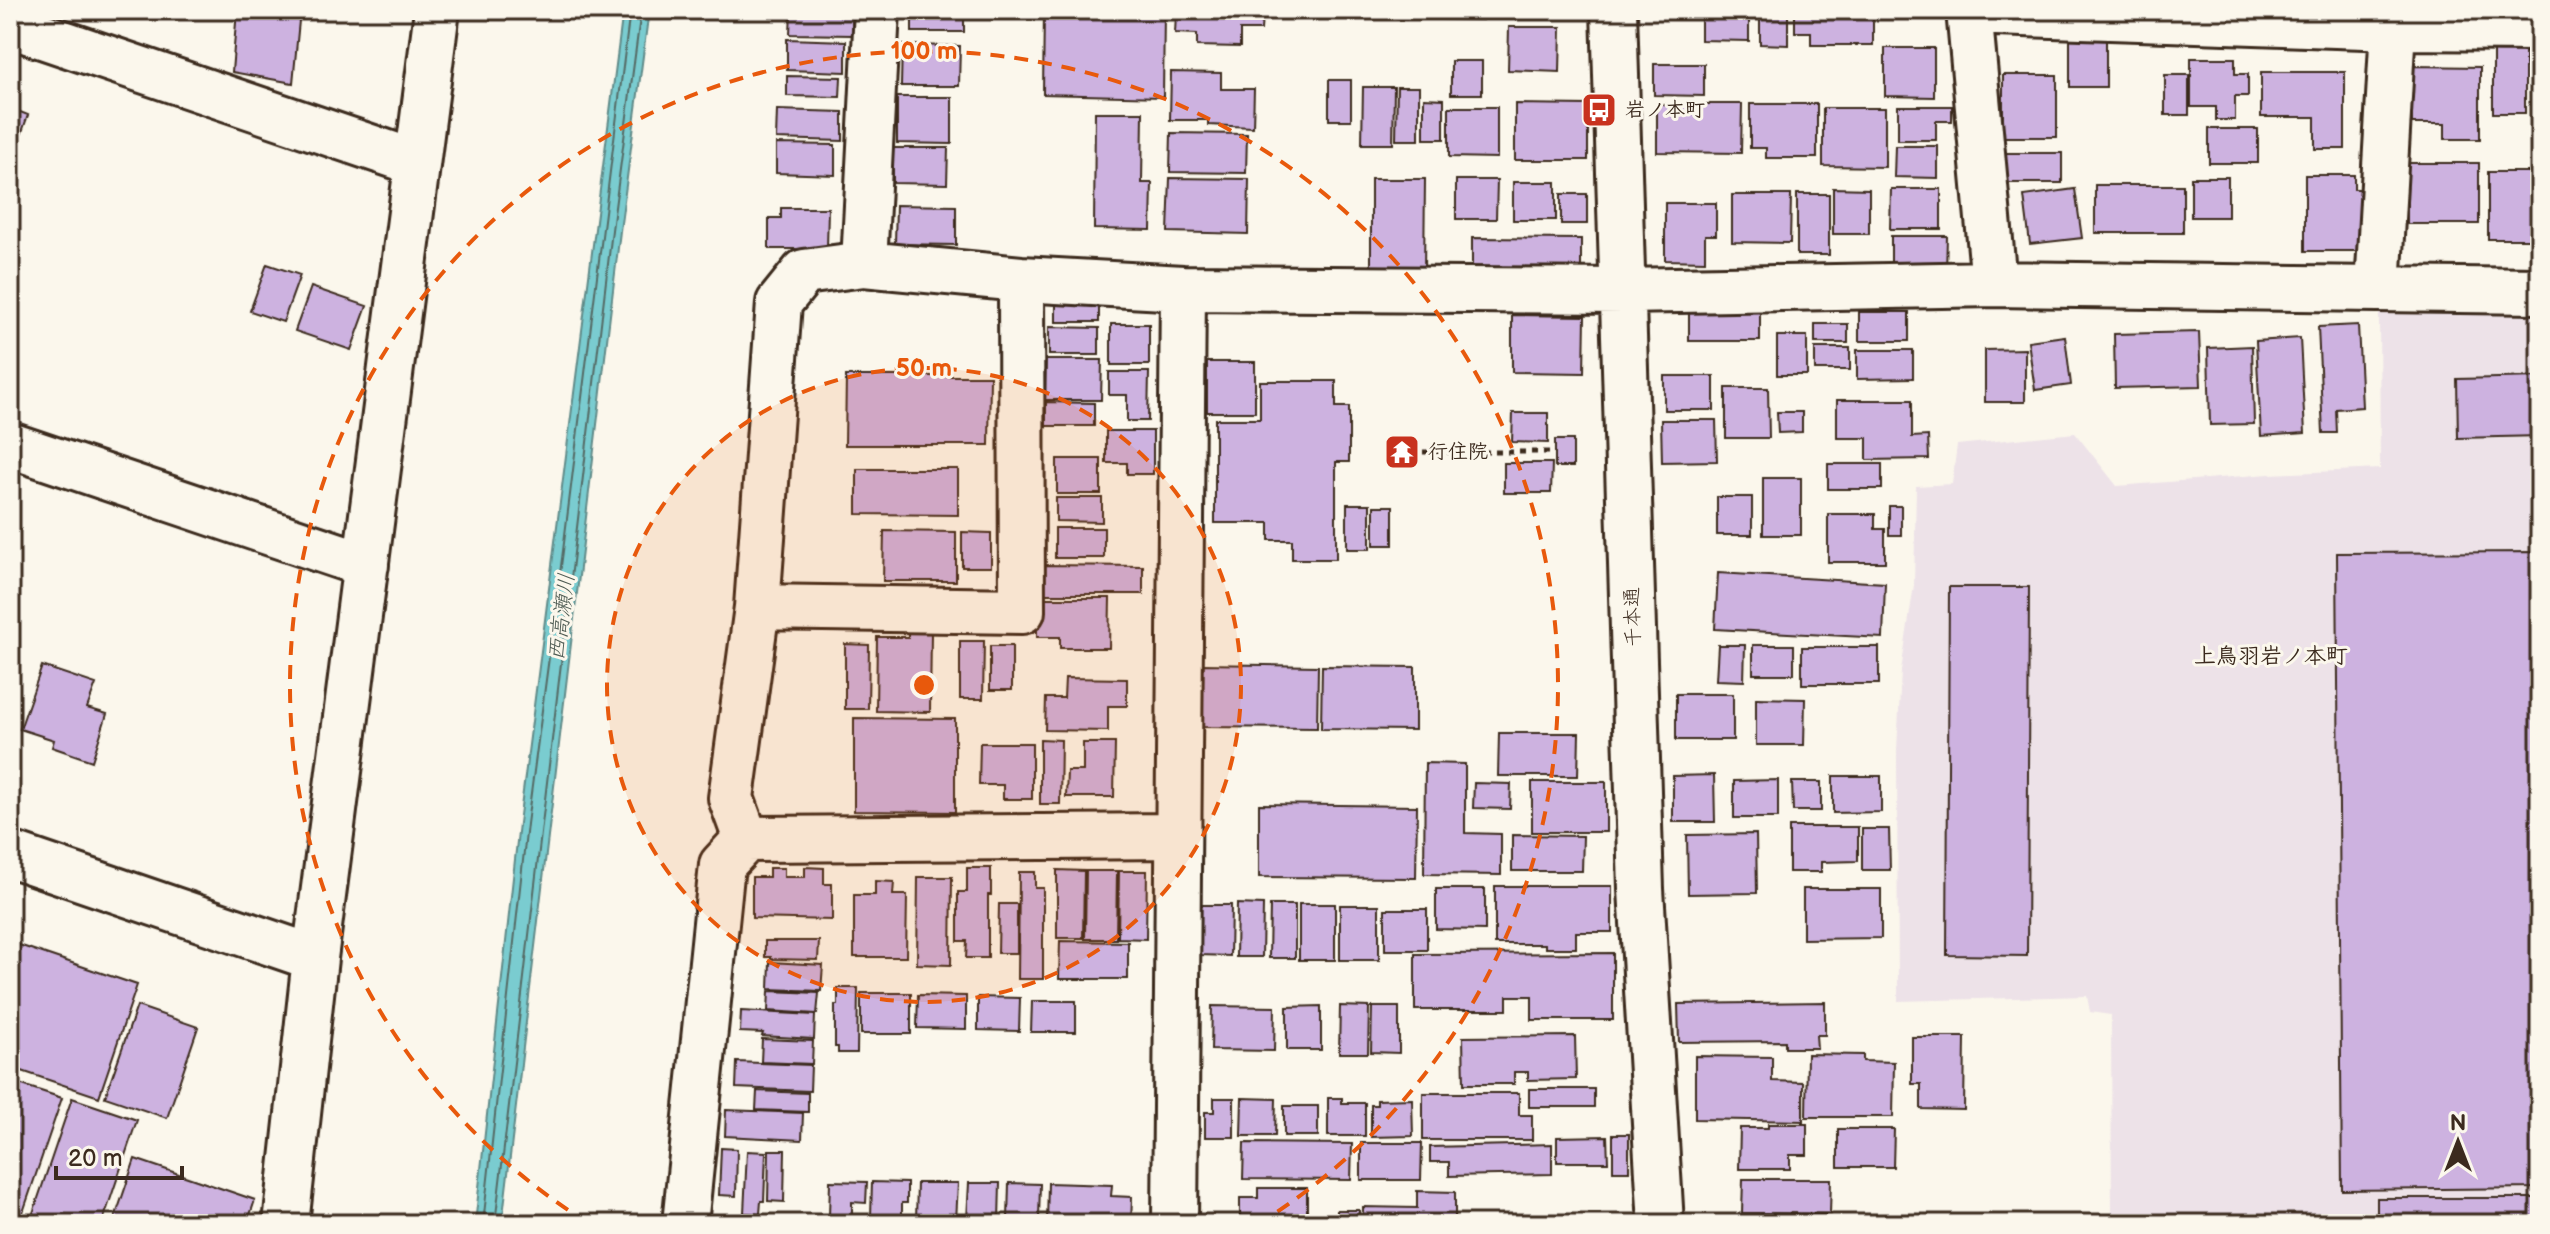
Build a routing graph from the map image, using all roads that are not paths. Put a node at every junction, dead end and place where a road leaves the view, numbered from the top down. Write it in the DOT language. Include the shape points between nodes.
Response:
graph roads {
  1 [pos="437,10"];
  2 [pos="877,10"];
  3 [pos="1614,10"];
  4 [pos="1969,11"];
  5 [pos="2394,18"];
  6 [pos="10,25"];
  7 [pos="2540,28"];
  8 [pos="417,163"];
  9 [pos="864,264"];
  10 [pos="1021,279"];
  11 [pos="1994,284"];
  12 [pos="1183,288"];
  13 [pos="2378,288"];
  14 [pos="1624,291"];
  15 [pos="2540,291"];
  16 [pos="10,445"];
  17 [pos="366,565"];
  18 [pos="757,607"];
  19 [pos="1177,836"];
  20 [pos="746,839"];
  21 [pos="10,854"];
  22 [pos="315,958"];
  23 [pos="286,1224"];
  24 [pos="685,1224"];
  25 [pos="1175,1224"];
  26 [pos="1661,1224"];
  1 -- 8 [label="street"];
  2 -- 9 [label="street"];
  3 -- 14 [label="street, 千本通"];
  4 -- 5 [label="street"];
  4 -- 11 [label="street"];
  5 -- 7 [label="street"];
  5 -- 13 [label="street"];
  6 -- 8 [label="street"];
  8 -- 17 [label="street"];
  9 -- 10 [label="street"];
  9 -- 18 [label="street" via="804,272 779,303"];
  10 -- 12 [label="street"];
  10 -- 18 [label="street" via="1022,611"];
  11 -- 13 [label="street"];
  11 -- 14 [label="street"];
  12 -- 14 [label="street"];
  12 -- 19 [label="street"];
  13 -- 15 [label="street"];
  14 -- 26 [label="street, 千本通" via="1641,889"];
  16 -- 17 [label="street"];
  17 -- 22 [label="street"];
  18 -- 20 [label="street" via="731,798"];
  19 -- 20 [label="street"];
  19 -- 25 [label="street"];
  20 -- 24 [label="street" via="722,865"];
  21 -- 22 [label="street"];
  22 -- 23 [label="street"];
}
